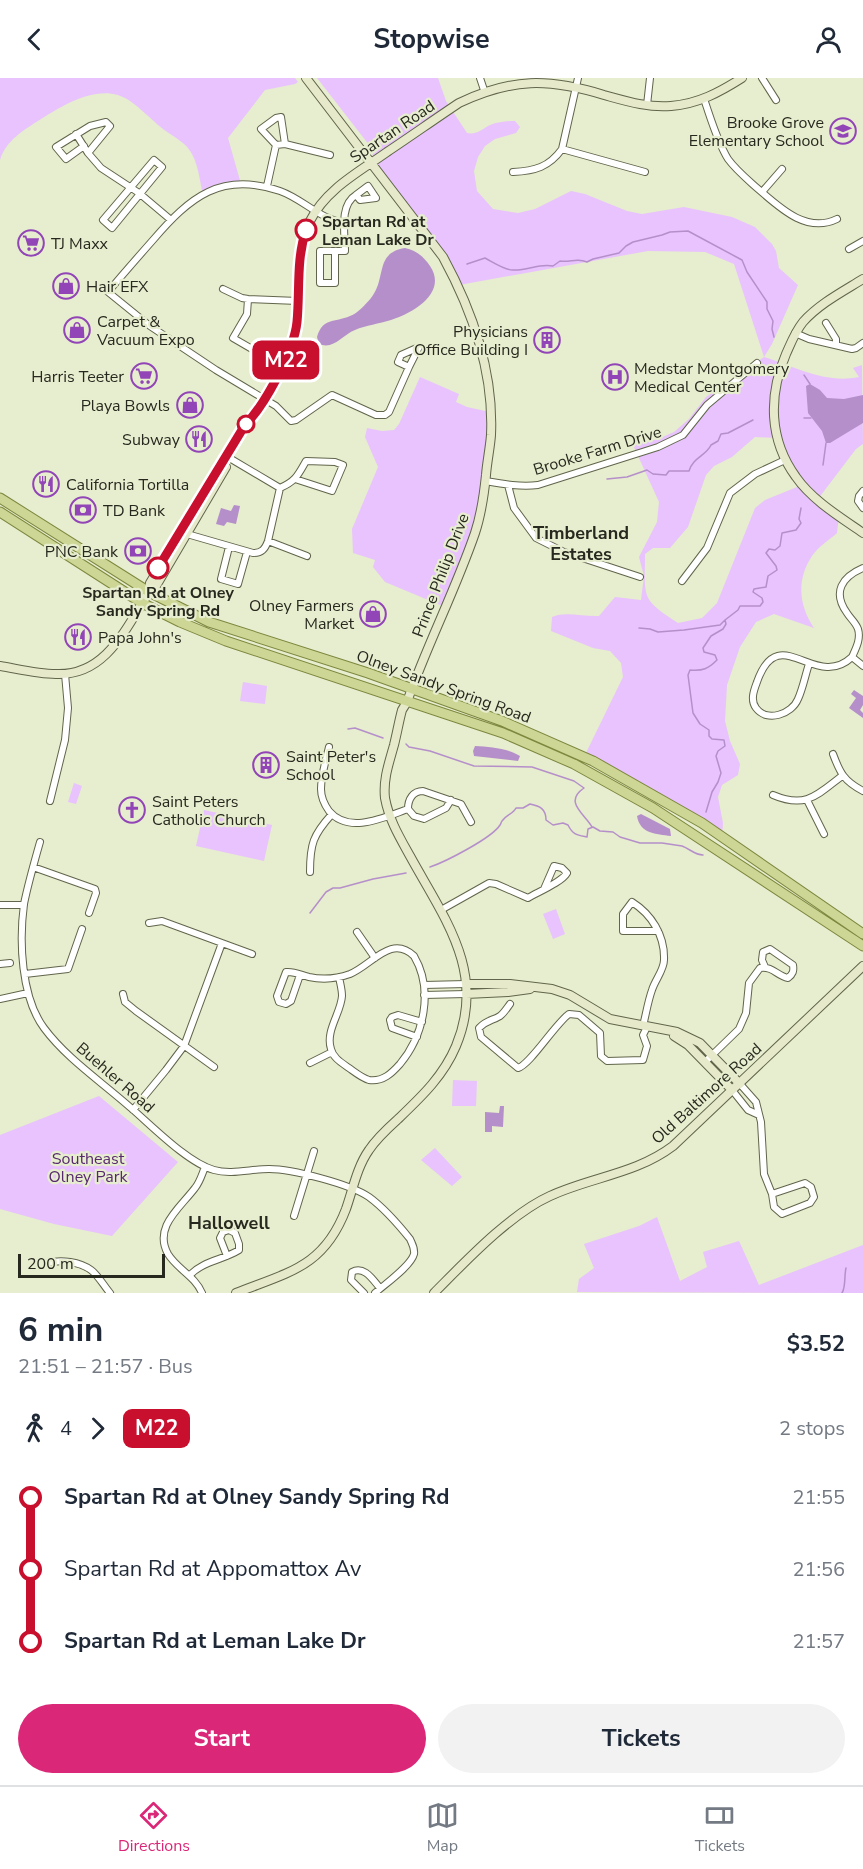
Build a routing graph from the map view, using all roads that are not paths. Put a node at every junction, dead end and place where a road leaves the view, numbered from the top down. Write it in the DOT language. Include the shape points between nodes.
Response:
graph roads {
  1 [pos="306,78"];
  2 [pos="480,78"];
  3 [pos="650,78"];
  4 [pos="742,78"];
  5 [pos="762,78"];
  6 [pos="577,82"];
  7 [pos="484,90"];
  8 [pos="704,99"];
  9 [pos="776,99"];
  10 [pos="647,105"];
  11 [pos="76,134"];
  12 [pos="285,144"];
  13 [pos="276,145"];
  14 [pos="84,146"];
  15 [pos="562,149"];
  16 [pos="88,153"];
  17 [pos="330,155"];
  18 [pos="372,163"];
  19 [pos="782,169"];
  20 [pos="513,172"];
  21 [pos="645,172"];
  22 [pos="267,186"];
  23 [pos="130,187"];
  24 [pos="762,192"];
  25 [pos="139,193"];
  26 [pos="356,195"];
  27 [pos="316,211"];
  28 [pos="837,219"];
  29 [pos="171,220"];
  30 [pos="345,223"];
  31 [pos="863,241"];
  32 [pos="849,249"];
  33 [pos="336,251"];
  34 [pos="863,279"];
  35 [pos="223,289"];
  36 [pos="248,299"];
  37 [pos="298,301"];
  38 [pos="826,324"];
  39 [pos="795,333"];
  40 [pos="863,343"];
  41 [pos="836,345"];
  42 [pos="756,363"];
  43 [pos="283,367"];
  44 [pos="409,367"];
  45 [pos="263,399"];
  46 [pos="228,457"];
  47 [pos="785,460"];
  48 [pos="295,479"];
  49 [pos="485,481"];
  50 [pos="508,485"];
  51 [pos="280,488"];
  52 [pos="863,491"];
  53 [pos="0,498"];
  54 [pos="863,508"];
  55 [pos="0,512"];
  56 [pos="863,533"];
  57 [pos="187,534"];
  58 [pos="268,541"];
  59 [pos="229,547"];
  60 [pos="247,552"];
  61 [pos="307,556"];
  62 [pos="863,568"];
  63 [pos="640,577"];
  64 [pos="682,581"];
  65 [pos="149,592"];
  66 [pos="142,603"];
  67 [pos="852,657"];
  68 [pos="809,664"];
  69 [pos="0,666"];
  70 [pos="863,666"];
  71 [pos="65,674"];
  72 [pos="411,689"];
  73 [pos="407,702"];
  74 [pos="329,747"];
  75 [pos="833,754"];
  76 [pos="842,776"];
  77 [pos="863,791"];
  78 [pos="773,795"];
  79 [pos="452,800"];
  80 [pos="807,800"];
  81 [pos="50,801"];
  82 [pos="408,809"];
  83 [pos="332,814"];
  84 [pos="389,816"];
  85 [pos="471,822"];
  86 [pos="824,834"];
  87 [pos="40,842"];
  88 [pos="33,867"];
  89 [pos="310,872"];
  90 [pos="544,889"];
  91 [pos="0,905"];
  92 [pos="24,905"];
  93 [pos="441,910"];
  94 [pos="89,913"];
  95 [pos="149,923"];
  96 [pos="82,929"];
  97 [pos="357,932"];
  98 [pos="658,932"];
  99 [pos="863,934"];
  100 [pos="222,943"];
  101 [pos="863,946"];
  102 [pos="252,954"];
  103 [pos="375,958"];
  104 [pos="9,963"];
  105 [pos="0,964"];
  106 [pos="863,966"];
  107 [pos="765,968"];
  108 [pos="24,974"];
  109 [pos="300,975"];
  110 [pos="339,977"];
  111 [pos="466,984"];
  112 [pos="424,986"];
  113 [pos="542,987"];
  114 [pos="28,993"];
  115 [pos="123,994"];
  116 [pos="424,994"];
  117 [pos="466,994"];
  118 [pos="0,999"];
  119 [pos="510,1004"];
  120 [pos="585,1004"];
  121 [pos="579,1015"];
  122 [pos="422,1022"];
  123 [pos="645,1027"];
  124 [pos="661,1028"];
  125 [pos="417,1037"];
  126 [pos="184,1046"];
  127 [pos="332,1052"];
  128 [pos="712,1054"];
  129 [pos="705,1062"];
  130 [pos="310,1063"];
  131 [pos="214,1067"];
  132 [pos="736,1087"];
  133 [pos="133,1110"];
  134 [pos="759,1115"];
  135 [pos="314,1151"];
  136 [pos="205,1167"];
  137 [pos="307,1176"];
  138 [pos="353,1189"];
  139 [pos="772,1194"];
  140 [pos="294,1216"];
  141 [pos="227,1256"];
  142 [pos="48,1263"];
  143 [pos="190,1275"];
  144 [pos="378,1291"];
  145 [pos="435,1292"];
  146 [pos="110,1293"];
  147 [pos="202,1293"];
  148 [pos="236,1293"];
  149 [pos="364,1293"];
  1 -- 18 [label="street, Prince Philip Drive"];
  2 -- 7 [label="street"];
  3 -- 10 [label="street"];
  4 -- 8 [label="street, Spartan Road"];
  5 -- 9 [label="street"];
  6 -- 7 [label="street, Spartan Road" via="510,82"];
  6 -- 10 [label="street, Spartan Road"];
  6 -- 15 [label="street"];
  7 -- 18 [label="street, Spartan Road"];
  8 -- 10 [label="street, Spartan Road" via="669,106"];
  8 -- 24 [label="street" via="729,160"];
  11 -- 14 [label="street"];
  11 -- 14 [label="street" via="56,147 66,159"];
  11 -- 16 [label="street" via="98,123 110,126"];
  12 -- 13 [label="street"];
  12 -- 13 [label="street" via="281,117 261,129"];
  12 -- 17 [label="street"];
  13 -- 22 [label="street"];
  14 -- 16 [label="street"];
  15 -- 20 [label="street" via="543,167"];
  15 -- 21 [label="street"];
  16 -- 23 [label="street" via="101,168"];
  18 -- 27 [label="street, Spartan Road" via="330,193"];
  18 -- 49 [label="street, Prince Philip Drive" via="443,257 469,309 480,341 490,399"];
  19 -- 24 [label="street"];
  22 -- 27 [label="street" via="288,193"];
  22 -- 29 [label="street" via="241,184 212,190 185,205"];
  23 -- 25 [label="street"];
  23 -- 25 [label="street" via="154,160 162,167"];
  23 -- 25 [label="street" via="103,220 111,228"];
  24 -- 28 [label="street" via="784,212 801,220 829,223"];
  25 -- 29 [label="street"];
  26 -- 30 [label="street" via="345,207"];
  27 -- 30 [label="street"];
  27 -- 37 [label="street, Spartan Road" via="302,242"];
  29 -- 45 [label="street" via="108,292 150,326"];
  30 -- 33 [label="street" via="345,251"];
  31 -- 32 [label="street"];
  33 -- 33 [label="street" via="335,283 320,283 320,251"];
  34 -- 39 [label="street" via="819,308"];
  35 -- 36 [label="street"];
  36 -- 37 [label="street"];
  36 -- 43 [label="street" via="247,314 233,338"];
  37 -- 43 [label="street, Spartan Road" via="293,342"];
  38 -- 41 [label="street"];
  39 -- 41 [label="street"];
  39 -- 47 [label="street" via="780,368 773,409 776,438"];
  40 -- 41 [label="street" via="855,348"];
  42 -- 50 [label="street, Brooke Farm Drive" via="707,405 678,438 557,480"];
  43 -- 45 [label="street, Spartan Road"];
  44 -- 45 [label="street" via="388,412 381,416 332,395 291,421"];
  45 -- 46 [label="street, Spartan Road"];
  46 -- 51 [label="street"];
  46 -- 57 [label="street, Spartan Road"];
  46 -- 65 [label="street, Spartan Road" via="150,583"];
  47 -- 56 [label="street" via="802,485"];
  47 -- 64 [label="street" via="755,474 730,493 707,548"];
  48 -- 48 [label="street" via="306,461 343,465 332,491"];
  48 -- 51 [label="street"];
  49 -- 50 [label="street, Brooke Farm Drive"];
  49 -- 72 [label="street, Prince Philip Drive" via="476,531"];
  50 -- 63 [label="street" via="514,508 536,538 564,552"];
  51 -- 58 [label="street"];
  52 -- 54 [label="street" via="858,501"];
  53 -- 65 [label="main road, Olney Sandy Spring Road"];
  55 -- 66 [label="main road, Olney Sandy Spring Road"];
  57 -- 59 [label="street"];
  57 -- 65 [label="street, Spartan Road"];
  58 -- 60 [label="street" via="261,552"];
  58 -- 61 [label="street"];
  59 -- 60 [label="street"];
  59 -- 60 [label="street" via="221,579 230,582 238,584"];
  62 -- 67 [label="street" via="845,578 840,591 843,608 858,629 858,645"];
  65 -- 66 [label="street, Spartan Road"];
  65 -- 72 [label="main road, Olney Sandy Spring Road" via="209,622"];
  66 -- 71 [label="street, Spartan Road" via="98,663"];
  66 -- 73 [label="main road, Olney Sandy Spring Road" via="226,641"];
  67 -- 68 [label="street" via="831,668"];
  67 -- 70 [label="street"];
  68 -- 68 [label="street" via="786,655 770,659 761,670 753,695 757,709 766,716 775,716 791,708 798,700"];
  69 -- 71 [label="street, Spartan Road"];
  71 -- 81 [label="street" via="65,740"];
  72 -- 73 [label="street, Prince Philip Drive"];
  72 -- 99 [label="main road, Olney Sandy Spring Road" via="528,732 616,774 702,823"];
  73 -- 84 [label="street, Prince Philip Drive" via="409,708 388,764 385,783"];
  73 -- 101 [label="main road, Olney Sandy Spring Road" via="511,737 574,764 653,808"];
  74 -- 83 [label="street" via="321,788"];
  75 -- 76 [label="street"];
  76 -- 77 [label="street"];
  76 -- 80 [label="street"];
  78 -- 80 [label="street"];
  79 -- 82 [label="street" via="427,819 417,818"];
  79 -- 82 [label="street" via="420,791 411,796"];
  79 -- 85 [label="street" via="461,804"];
  80 -- 86 [label="street"];
  82 -- 84 [label="street"];
  83 -- 84 [label="street" via="345,822 360,823"];
  83 -- 89 [label="street" via="314,838"];
  84 -- 93 [label="street, Prince Philip Drive"];
  87 -- 88 [label="street, Buehler Road"];
  88 -- 92 [label="street, Buehler Road"];
  88 -- 94 [label="street" via="95,889"];
  90 -- 93 [label="street" via="528,898 489,883"];
  91 -- 92 [label="street"];
  92 -- 108 [label="street, Buehler Road"];
  93 -- 111 [label="street, Prince Philip Drive" via="456,939"];
  95 -- 100 [label="street" via="162,921"];
  96 -- 108 [label="street" via="68,969"];
  97 -- 103 [label="street"];
  98 -- 98 [label="street" via="650,916 632,902 623,914 623,931"];
  98 -- 123 [label="street" via="664,960 651,992"];
  100 -- 102 [label="street"];
  100 -- 126 [label="street"];
  103 -- 110 [label="street"];
  103 -- 112 [label="street" via="393,948 409,952 416,958"];
  104 -- 105 [label="street"];
  106 -- 132 [label="street, Old Baltimore Road"];
  107 -- 107 [label="street" via="763,952 770,949 793,965 794,970 788,978"];
  107 -- 128 [label="street" via="760,968 749,983 748,1003 739,1029"];
  108 -- 114 [label="street, Buehler Road"];
  109 -- 109 [label="street" via="291,1001 279,1002 277,996 284,975"];
  109 -- 110 [label="street"];
  110 -- 127 [label="street" via="342,997 330,1035"];
  111 -- 112 [label="street"];
  111 -- 113 [label="street"];
  111 -- 117 [label="street, Prince Philip Drive"];
  112 -- 116 [label="street"];
  113 -- 117 [label="street"];
  113 -- 120 [label="street" via="562,991"];
  114 -- 118 [label="street"];
  114 -- 133 [label="street, Buehler Road" via="38,1017 55,1041"];
  115 -- 126 [label="street" via="125,1002"];
  116 -- 117 [label="street"];
  116 -- 122 [label="street"];
  117 -- 138 [label="street, Prince Philip Drive" via="462,1028 446,1067 376,1140 362,1162"];
  119 -- 121 [label="street" via="501,1015 482,1024 479,1032 518,1068 526,1065 566,1016"];
  120 -- 121 [label="street"];
  120 -- 123 [label="street" via="610,1019"];
  121 -- 123 [label="street" via="600,1033 601,1056 607,1061 643,1060 647,1046"];
  122 -- 125 [label="street"];
  122 -- 125 [label="street" via="398,1015 390,1020 392,1028"];
  123 -- 124 [label="street"];
  124 -- 128 [label="street" via="694,1040"];
  124 -- 129 [label="street" via="688,1045"];
  125 -- 127 [label="street" via="394,1071 379,1079 360,1076"];
  126 -- 131 [label="street"];
  126 -- 133 [label="street"];
  127 -- 130 [label="street"];
  128 -- 129 [label="street"];
  128 -- 132 [label="street"];
  129 -- 132 [label="street"];
  132 -- 134 [label="street" via="748,1110"];
  132 -- 134 [label="street" via="756,1102"];
  132 -- 145 [label="street, Old Baltimore Road" via="658,1157 537,1203 479,1249"];
  133 -- 136 [label="street, Buehler Road"];
  134 -- 139 [label="street" via="764,1174"];
  135 -- 137 [label="street"];
  136 -- 137 [label="street, Buehler Road" via="222,1171 282,1170"];
  136 -- 143 [label="street" via="164,1232 167,1251"];
  137 -- 138 [label="street, Buehler Road"];
  137 -- 140 [label="street"];
  138 -- 144 [label="street, Buehler Road" via="376,1202 414,1246 409,1262"];
  138 -- 148 [label="street, Prince Philip Drive" via="336,1233 313,1259"];
  139 -- 139 [label="street" via="774,1207 782,1214 810,1203 814,1197 805,1183"];
  141 -- 143 [label="street" via="200,1266"];
  142 -- 146 [label="street" via="56,1260 91,1270"];
  143 -- 147 [label="street"];
  144 -- 149 [label="street" via="366,1272 356,1269 351,1280"];
}
